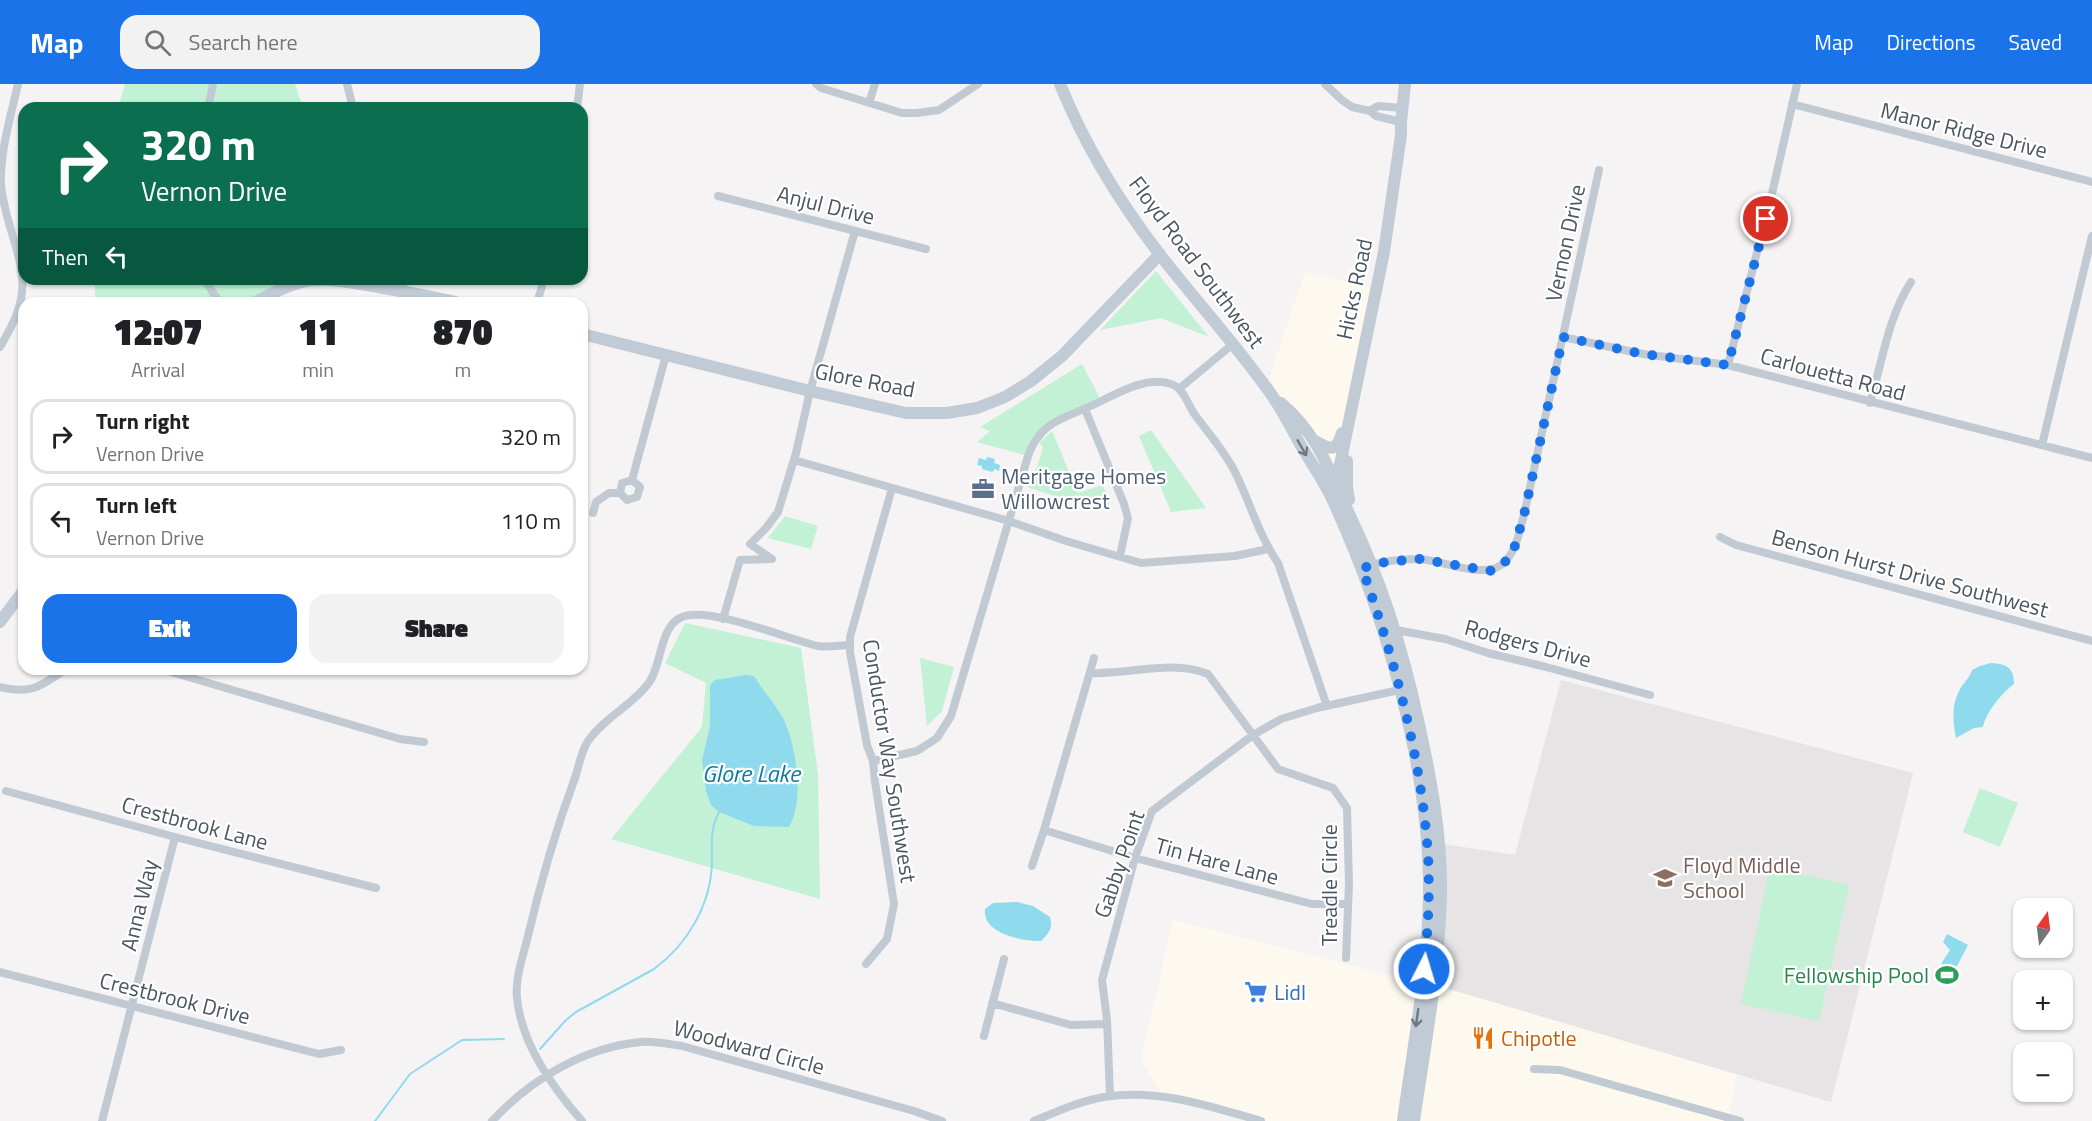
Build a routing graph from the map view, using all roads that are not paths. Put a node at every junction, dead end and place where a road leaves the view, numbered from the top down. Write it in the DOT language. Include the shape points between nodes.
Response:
graph roads {
  1 [pos="18,84"];
  2 [pos="213,84"];
  3 [pos="347,84"];
  4 [pos="580,84"];
  5 [pos="816,84"];
  6 [pos="875,84"];
  7 [pos="978,84"];
  8 [pos="1060,84"];
  9 [pos="1325,84"];
  10 [pos="1405,84"];
  11 [pos="1797,84"];
  12 [pos="209,102"];
  13 [pos="352,102"];
  14 [pos="578,102"];
  15 [pos="869,103"];
  16 [pos="1792,105"];
  17 [pos="1402,108"];
  18 [pos="1370,111"];
  19 [pos="1401,122"];
  20 [pos="1599,170"];
  21 [pos="2092,182"];
  22 [pos="718,196"];
  23 [pos="855,231"];
  24 [pos="2092,236"];
  25 [pos="926,249"];
  26 [pos="1160,254"];
  27 [pos="18,255"];
  28 [pos="1911,282"];
  29 [pos="296,285"];
  30 [pos="364,285"];
  31 [pos="403,291"];
  32 [pos="265,297"];
  33 [pos="431,297"];
  34 [pos="18,305"];
  35 [pos="588,335"];
  36 [pos="1563,337"];
  37 [pos="1233,344"];
  38 [pos="0,347"];
  39 [pos="666,355"];
  40 [pos="1728,365"];
  41 [pos="1180,388"];
  42 [pos="810,391"];
  43 [pos="1273,397"];
  44 [pos="1870,403"];
  45 [pos="1084,409"];
  46 [pos="1350,412"];
  47 [pos="1315,441"];
  48 [pos="2042,445"];
  49 [pos="1345,446"];
  50 [pos="2092,458"];
  51 [pos="794,460"];
  52 [pos="632,480"];
  53 [pos="1336,483"];
  54 [pos="892,488"];
  55 [pos="620,493"];
  56 [pos="1333,500"];
  57 [pos="593,513"];
  58 [pos="1009,521"];
  59 [pos="1358,530"];
  60 [pos="1720,537"];
  61 [pos="1268,549"];
  62 [pos="1120,556"];
  63 [pos="1367,567"];
  64 [pos="18,598"];
  65 [pos="723,619"];
  66 [pos="0,622"];
  67 [pos="1396,630"];
  68 [pos="2092,640"];
  69 [pos="850,645"];
  70 [pos="1094,658"];
  71 [pos="1090,673"];
  72 [pos="57,675"];
  73 [pos="181,675"];
  74 [pos="0,687"];
  75 [pos="1399,690"];
  76 [pos="1650,695"];
  77 [pos="1327,706"];
  78 [pos="1253,735"];
  79 [pos="424,742"];
  80 [pos="873,761"];
  81 [pos="6,791"];
  82 [pos="1044,830"];
  83 [pos="175,837"];
  84 [pos="1135,858"];
  85 [pos="1032,866"];
  86 [pos="376,888"];
  87 [pos="1348,904"];
  88 [pos="1346,958"];
  89 [pos="1004,959"];
  90 [pos="866,964"];
  91 [pos="0,972"];
  92 [pos="992,1003"];
  93 [pos="132,1005"];
  94 [pos="1107,1024"];
  95 [pos="984,1036"];
  96 [pos="341,1050"];
  97 [pos="1534,1069"];
  98 [pos="548,1075"];
  99 [pos="1110,1096"];
  100 [pos="102,1121"];
  101 [pos="492,1121"];
  102 [pos="582,1121"];
  103 [pos="942,1121"];
  104 [pos="1034,1121"];
  105 [pos="1261,1121"];
  106 [pos="1403,1121"];
  107 [pos="1414,1121"];
  108 [pos="1740,1121"];
  1 -- 27 [label="street" via="4,141 1,180"];
  2 -- 12 [label="street"];
  3 -- 13 [label="street"];
  4 -- 14 [label="street"];
  5 -- 15 [label="street"];
  6 -- 15 [label="street"];
  7 -- 15 [label="street" via="939,110 902,113"];
  8 -- 26 [label="main road, Floyd Road Southwest" via="1095,157"];
  9 -- 18 [label="street" via="1352,107"];
  10 -- 17 [label="main road, Hicks Road"];
  11 -- 16 [label="street"];
  16 -- 21 [label="street, Manor Ridge Drive"];
  16 -- 40 [label="street"];
  17 -- 18 [label="street" via="1378,105"];
  17 -- 19 [label="main road, Hicks Road"];
  18 -- 19 [label="street"];
  19 -- 46 [label="main road, Hicks Road" via="1389,223"];
  20 -- 36 [label="street, Vernon Drive"];
  22 -- 23 [label="street, Anjul Drive"];
  23 -- 25 [label="street, Anjul Drive"];
  23 -- 42 [label="street"];
  24 -- 48 [label="street"];
  26 -- 37 [label="main road, Floyd Road Southwest"];
  26 -- 42 [label="main road, Glore Road" via="1062,356 1031,381 986,405 947,413 906,413"];
  28 -- 44 [label="street" via="1893,321"];
  29 -- 32 [label="main road"];
  30 -- 31 [label="main road"];
  31 -- 33 [label="main road"];
  34 -- 38 [label="street"];
  35 -- 39 [label="main road, Glore Road"];
  36 -- 40 [label="street, Carlouetta Road" via="1643,354"];
  36 -- 63 [label="street, Vernon Drive" via="1524,515 1514,549 1503,565 1490,571 1420,559"];
  37 -- 41 [label="street"];
  37 -- 43 [label="main road, Floyd Road Southwest"];
  39 -- 42 [label="main road, Glore Road"];
  39 -- 52 [label="street"];
  40 -- 44 [label="street, Carlouetta Road"];
  41 -- 45 [label="street" via="1168,383 1146,383"];
  41 -- 61 [label="street" via="1235,471"];
  42 -- 51 [label="street"];
  43 -- 47 [label="main road, Floyd Road Southwest" via="1297,417"];
  43 -- 56 [label="main road, Floyd Road Southwest, one-way"];
  44 -- 48 [label="street, Carlouetta Road"];
  45 -- 58 [label="street" via="1052,423 1035,438"];
  45 -- 62 [label="street" via="1128,519"];
  46 -- 47 [label="main road" via="1339,443 1328,448"];
  46 -- 49 [label="main road, Hicks Road"];
  47 -- 53 [label="main road, Floyd Road Southwest"];
  48 -- 50 [label="street, Carlouetta Road"];
  49 -- 53 [label="main road, Hicks Road"];
  49 -- 59 [label="main road" via="1347,486"];
  51 -- 54 [label="street"];
  51 -- 65 [label="street" via="778,513 750,544 772,559 740,560"];
  52 -- 55 [label="street" via="622,483"];
  52 -- 55 [label="street" via="640,487 637,497 627,500"];
  53 -- 56 [label="main road, Hicks Road"];
  53 -- 59 [label="main road, Floyd Road Southwest"];
  54 -- 58 [label="street"];
  54 -- 69 [label="street, Conductor Way Southwest" via="853,622"];
  55 -- 57 [label="street" via="601,497"];
  56 -- 63 [label="main road, Floyd Road Southwest"];
  58 -- 62 [label="street"];
  58 -- 80 [label="street" via="951,716 937,738 917,751"];
  59 -- 63 [label="main road, Floyd Road Southwest"];
  60 -- 68 [label="street, Benson Hurst Drive Southwest"];
  61 -- 62 [label="street" via="1235,556 1142,562"];
  61 -- 77 [label="street" via="1278,563"];
  63 -- 67 [label="main road, Floyd Road Southwest"];
  63 -- 75 [label="main road, Floyd Road Southwest"];
  64 -- 66 [label="main road"];
  65 -- 69 [label="street" via="821,646"];
  65 -- 98 [label="street" via="698,615 675,621 648,685 588,741 546,863 516,997 531,1050"];
  67 -- 76 [label="street, Rodgers Drive" via="1445,639"];
  67 -- 107 [label="main road, Floyd Road Southwest" via="1430,776 1441,871 1437,960"];
  69 -- 80 [label="street, Conductor Way Southwest"];
  70 -- 71 [label="street"];
  71 -- 78 [label="street, Treadle Circle" via="1192,668 1208,674"];
  71 -- 82 [label="street"];
  72 -- 74 [label="street" via="29,691"];
  73 -- 79 [label="street" via="400,739"];
  75 -- 77 [label="street, Gabby Point"];
  75 -- 106 [label="main road, Floyd Road Southwest, one-way" via="1424,817 1429,893 1424,969"];
  77 -- 78 [label="street, Gabby Point" via="1281,719"];
  78 -- 84 [label="street, Gabby Point" via="1152,811"];
  78 -- 87 [label="street, Treadle Circle" via="1278,769 1333,788 1347,808"];
  80 -- 90 [label="street, Conductor Way Southwest" via="894,904 887,939"];
  81 -- 83 [label="street, Crestbrook Lane"];
  82 -- 84 [label="street, Tin Hare Lane"];
  82 -- 85 [label="street"];
  83 -- 86 [label="street, Crestbrook Lane"];
  83 -- 93 [label="street, Anna Way"];
  84 -- 87 [label="street, Tin Hare Lane" via="1312,904"];
  84 -- 94 [label="street, Gabby Point" via="1102,980"];
  87 -- 88 [label="street, Treadle Circle"];
  89 -- 92 [label="street"];
  91 -- 93 [label="street, Crestbrook Drive"];
  92 -- 94 [label="street" via="1071,1025"];
  92 -- 95 [label="street"];
  93 -- 96 [label="street, Crestbrook Drive" via="319,1054"];
  93 -- 100 [label="street, Anna Way"];
  94 -- 99 [label="street, Gabby Point"];
  97 -- 108 [label="street" via="1560,1070"];
  98 -- 101 [label="street, Woodward Circle" via="520,1092"];
  98 -- 102 [label="street"];
  98 -- 103 [label="street, Woodward Circle" via="581,1057 617,1046 659,1042"];
  99 -- 104 [label="street"];
  99 -- 105 [label="street" via="1163,1096"];
}
